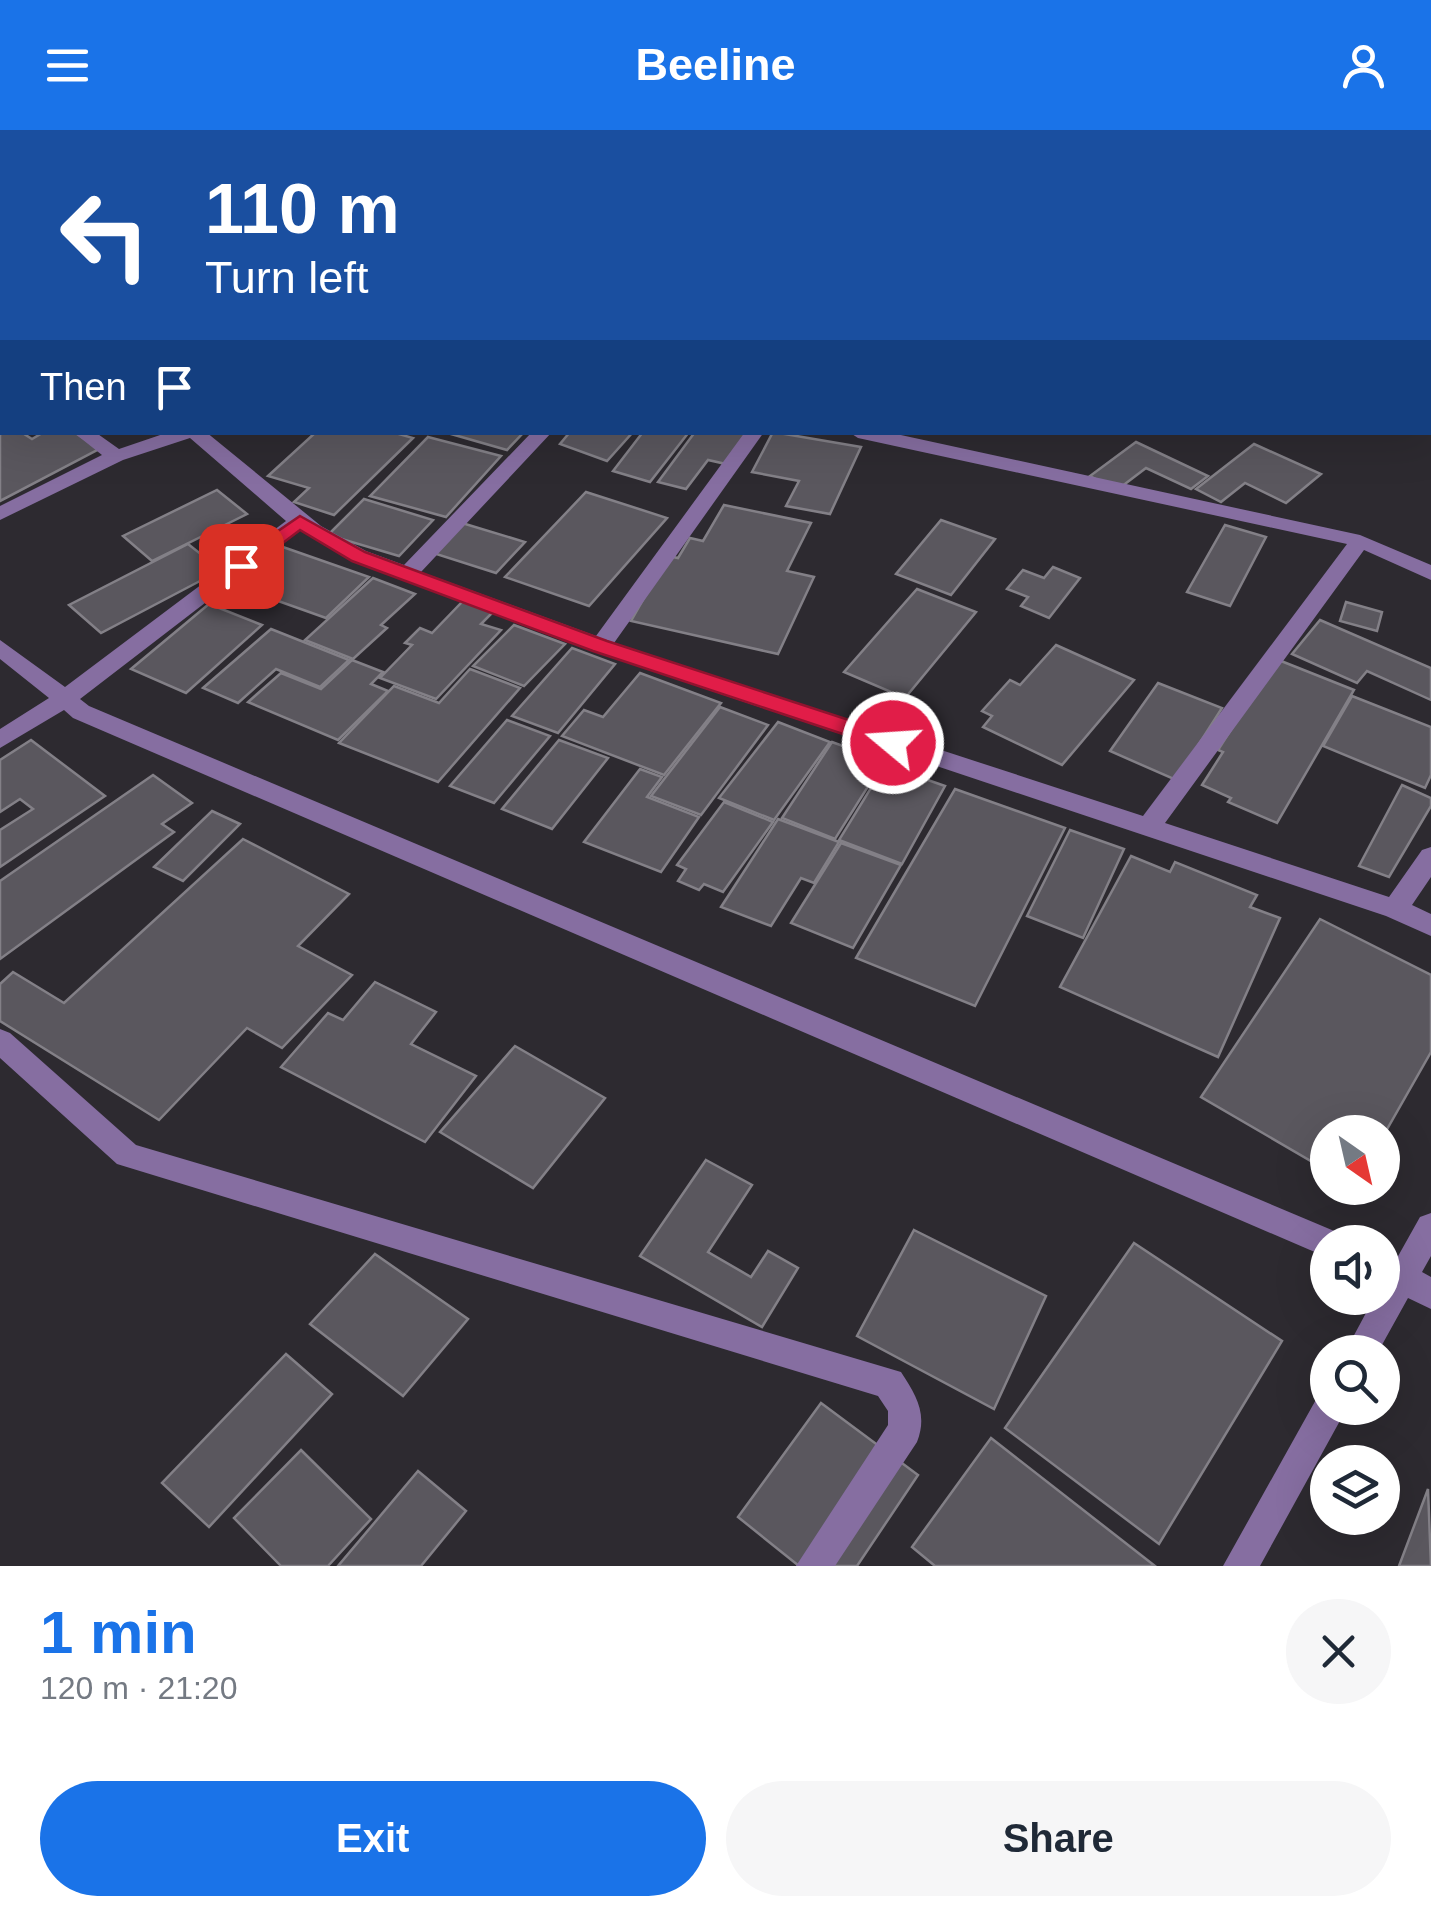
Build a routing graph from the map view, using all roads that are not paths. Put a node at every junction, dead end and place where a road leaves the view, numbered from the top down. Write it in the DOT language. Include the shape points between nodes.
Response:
graph roads {
  1 [pos="86,435"];
  2 [pos="182,435"];
  3 [pos="196,435"];
  4 [pos="541,435"];
  5 [pos="753,435"];
  6 [pos="872,435"];
  7 [pos="116,456"];
  8 [pos="0,514"];
  9 [pos="300,521"];
  10 [pos="1360,541"];
  11 [pos="1431,573"];
  12 [pos="407,574"];
  13 [pos="600,646"];
  14 [pos="0,647"];
  15 [pos="64,699"];
  16 [pos="0,740"];
  17 [pos="1150,827"];
  18 [pos="1431,857"];
  19 [pos="1395,909"];
  20 [pos="1431,926"];
  21 [pos="0,1041"];
  22 [pos="1431,1228"];
  23 [pos="1310,1235"];
  24 [pos="1400,1263"];
  25 [pos="1400,1275"];
  26 [pos="1431,1294"];
  27 [pos="1320,1425"];
  28 [pos="814,1566"];
  29 [pos="1241,1566"];
  1 -- 7 [label="street"];
  2 -- 7 [label="street"];
  3 -- 9 [label="street"];
  4 -- 12 [label="street"];
  5 -- 13 [label="street"];
  6 -- 10 [label="street"];
  7 -- 8 [label="street"];
  9 -- 12 [label="street" via="331,544"];
  9 -- 15 [label="street"];
  10 -- 11 [label="street"];
  10 -- 17 [label="street"];
  12 -- 13 [label="street"];
  13 -- 17 [label="street"];
  14 -- 15 [label="street"];
  15 -- 16 [label="street"];
  15 -- 23 [label="street" via="81,712"];
  17 -- 19 [label="street"];
  18 -- 19 [label="street"];
  19 -- 20 [label="street"];
  21 -- 28 [label="street" via="127,1155 889,1383 906,1407 905,1430"];
  22 -- 24 [label="street"];
  25 -- 26 [label="street"];
  27 -- 29 [label="street"];
}
